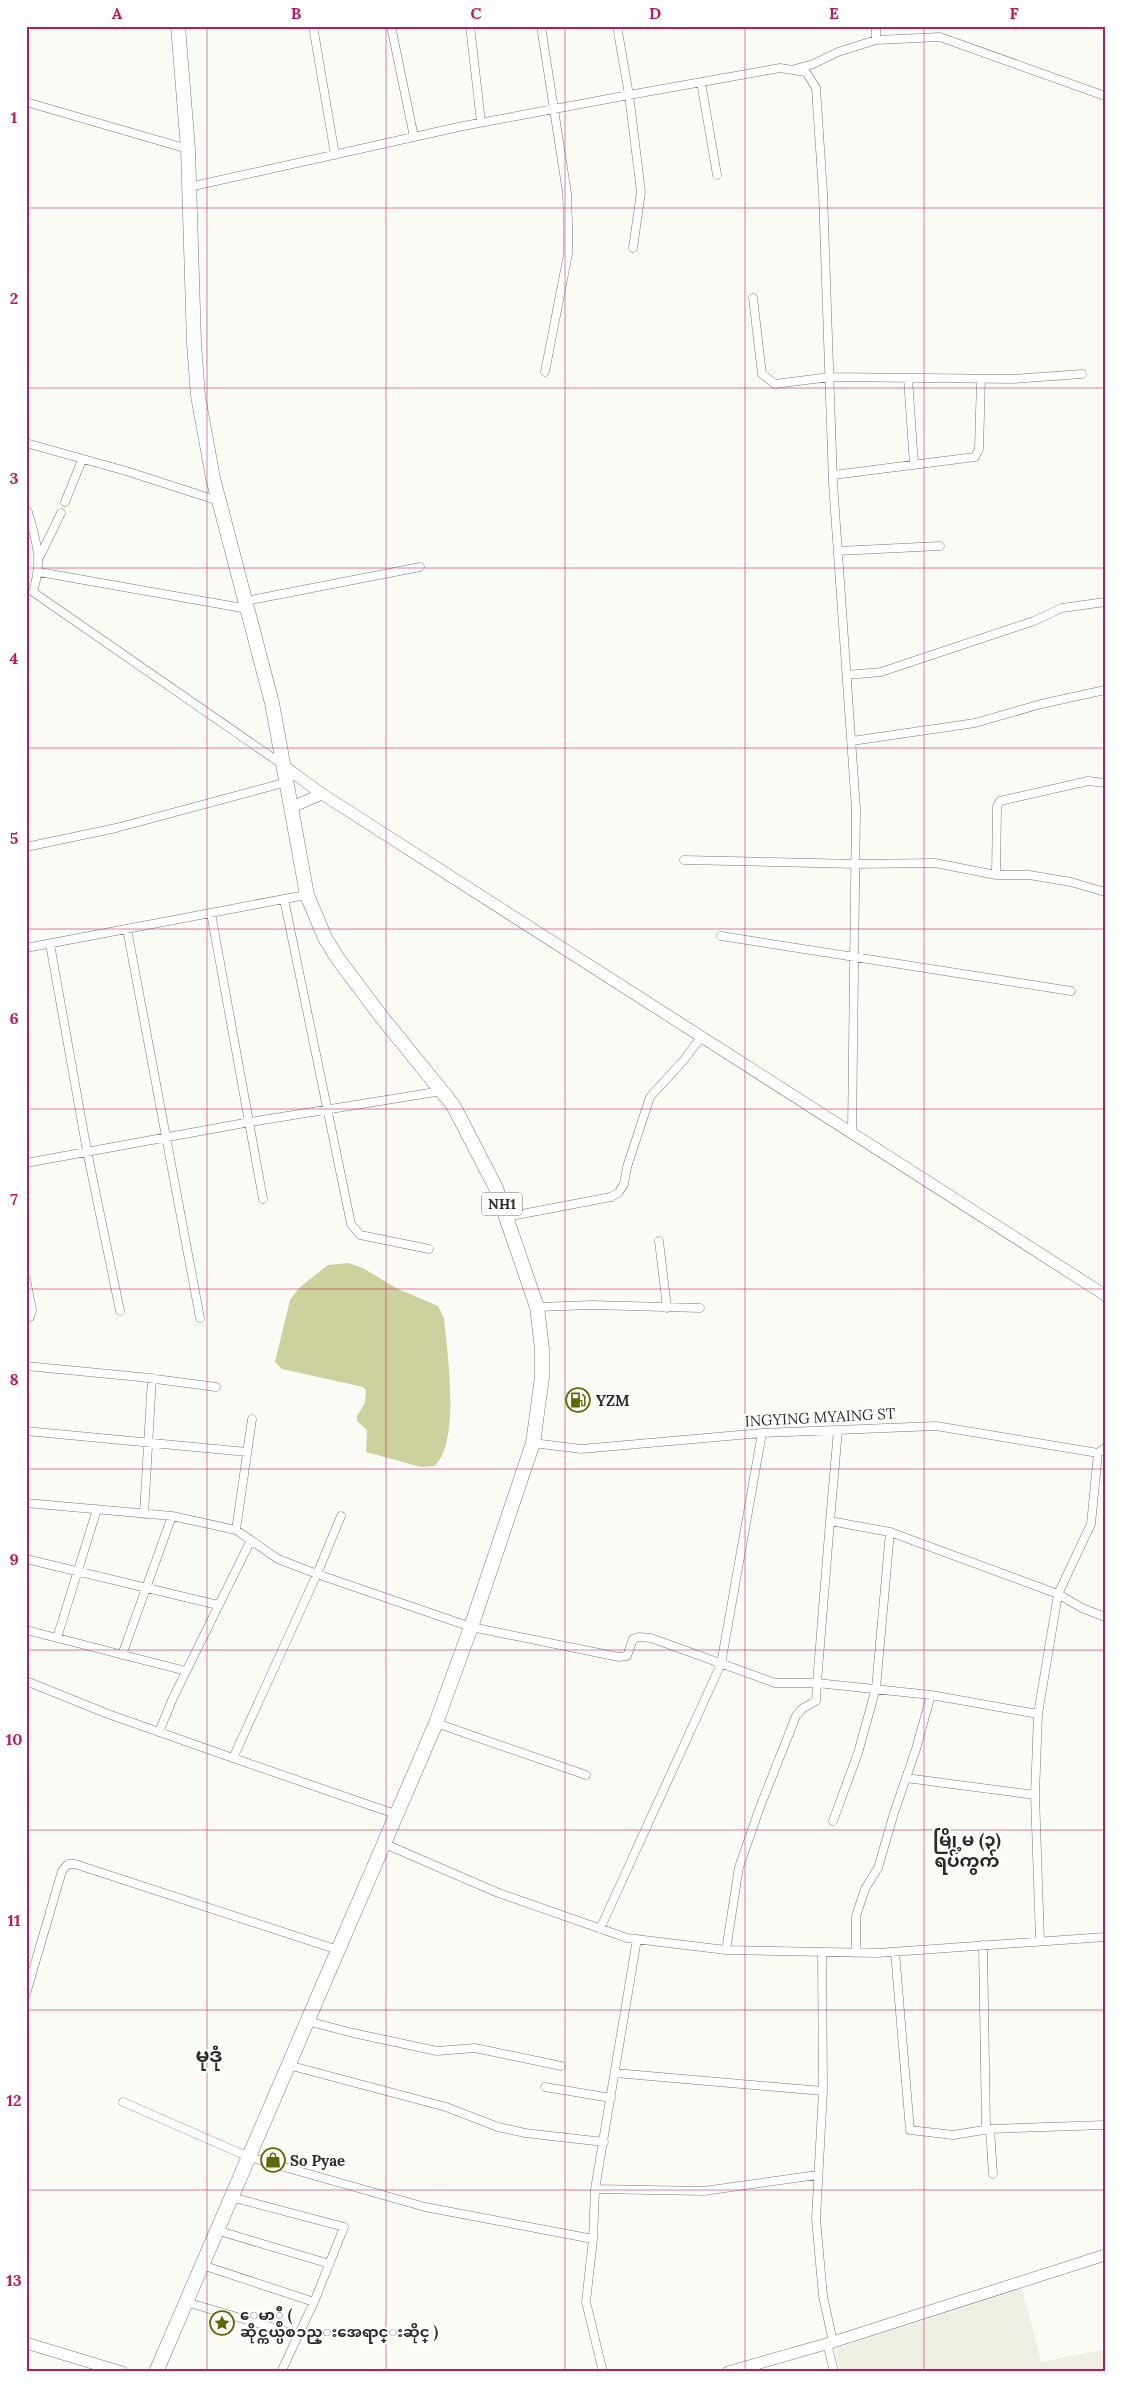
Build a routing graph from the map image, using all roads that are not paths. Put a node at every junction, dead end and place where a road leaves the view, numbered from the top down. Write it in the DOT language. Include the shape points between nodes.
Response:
graph roads {
  1 [pos="178,26"];
  2 [pos="313,26"];
  3 [pos="391,26"];
  4 [pos="470,26"];
  5 [pos="541,26"];
  6 [pos="617,26"];
  7 [pos="876,26"];
  8 [pos="876,40"];
  9 [pos="793,70"];
  10 [pos="701,82"];
  11 [pos="629,95"];
  12 [pos="1105,96"];
  13 [pos="26,102"];
  14 [pos="553,109"];
  15 [pos="481,122"];
  16 [pos="414,137"];
  17 [pos="188,148"];
  18 [pos="335,155"];
  19 [pos="717,175"];
  20 [pos="189,187"];
  21 [pos="633,248"];
  22 [pos="753,298"];
  23 [pos="545,372"];
  24 [pos="1082,374"];
  25 [pos="830,377"];
  26 [pos="908,378"];
  27 [pos="981,379"];
  28 [pos="26,443"];
  29 [pos="82,460"];
  30 [pos="914,465"];
  31 [pos="833,474"];
  32 [pos="219,501"];
  33 [pos="65,502"];
  34 [pos="28,512"];
  35 [pos="61,513"];
  36 [pos="940,546"];
  37 [pos="838,551"];
  38 [pos="40,556"];
  39 [pos="420,567"];
  40 [pos="39,572"];
  41 [pos="32,592"];
  42 [pos="26,598"];
  43 [pos="1105,602"];
  44 [pos="247,605"];
  45 [pos="847,675"];
  46 [pos="1105,690"];
  47 [pos="852,741"];
  48 [pos="284,766"];
  49 [pos="287,782"];
  50 [pos="1105,783"];
  51 [pos="322,794"];
  52 [pos="292,807"];
  53 [pos="26,847"];
  54 [pos="684,860"];
  55 [pos="855,864"];
  56 [pos="996,875"];
  57 [pos="1105,892"];
  58 [pos="307,895"];
  59 [pos="284,899"];
  60 [pos="211,913"];
  61 [pos="127,929"];
  62 [pos="721,936"];
  63 [pos="50,944"];
  64 [pos="26,948"];
  65 [pos="854,958"];
  66 [pos="1071,991"];
  67 [pos="702,1036"];
  68 [pos="442,1091"];
  69 [pos="327,1109"];
  70 [pos="250,1122"];
  71 [pos="852,1132"];
  72 [pos="166,1138"];
  73 [pos="87,1151"];
  74 [pos="26,1163"];
  75 [pos="263,1199"];
  76 [pos="506,1217"];
  77 [pos="659,1241"];
  78 [pos="429,1250"];
  79 [pos="26,1279"];
  80 [pos="1105,1295"];
  81 [pos="537,1307"];
  82 [pos="666,1308"];
  83 [pos="700,1308"];
  84 [pos="120,1311"];
  85 [pos="200,1318"];
  86 [pos="26,1320"];
  87 [pos="26,1366"];
  88 [pos="152,1378"];
  89 [pos="216,1387"];
  90 [pos="252,1419"];
  91 [pos="838,1430"];
  92 [pos="26,1431"];
  93 [pos="762,1433"];
  94 [pos="147,1442"];
  95 [pos="533,1443"];
  96 [pos="1101,1450"];
  97 [pos="248,1452"];
  98 [pos="26,1503"];
  99 [pos="97,1509"];
  100 [pos="144,1514"];
  101 [pos="172,1516"];
  102 [pos="341,1516"];
  103 [pos="830,1521"];
  104 [pos="236,1530"];
  105 [pos="890,1532"];
  106 [pos="251,1540"];
  107 [pos="26,1559"];
  108 [pos="78,1571"];
  109 [pos="317,1574"];
  110 [pos="146,1587"];
  111 [pos="1058,1594"];
  112 [pos="218,1606"];
  113 [pos="1105,1617"];
  114 [pos="471,1627"];
  115 [pos="26,1630"];
  116 [pos="57,1638"];
  117 [pos="122,1655"];
  118 [pos="722,1664"];
  119 [pos="186,1671"];
  120 [pos="26,1681"];
  121 [pos="817,1683"];
  122 [pos="876,1688"];
  123 [pos="931,1695"];
  124 [pos="1038,1714"];
  125 [pos="436,1723"];
  126 [pos="160,1732"];
  127 [pos="233,1758"];
  128 [pos="586,1774"];
  129 [pos="906,1778"];
  130 [pos="1035,1795"];
  131 [pos="398,1816"];
  132 [pos="833,1821"];
  133 [pos="385,1844"];
  134 [pos="600,1928"];
  135 [pos="1105,1937"];
  136 [pos="637,1939"];
  137 [pos="1040,1942"];
  138 [pos="982,1945"];
  139 [pos="338,1950"];
  140 [pos="726,1950"];
  141 [pos="822,1952"];
  142 [pos="895,1952"];
  143 [pos="856,1953"];
  144 [pos="26,1994"];
  145 [pos="307,2021"];
  146 [pos="288,2065"];
  147 [pos="561,2066"];
  148 [pos="615,2073"];
  149 [pos="545,2087"];
  150 [pos="823,2091"];
  151 [pos="611,2098"];
  152 [pos="123,2102"];
  153 [pos="1105,2125"];
  154 [pos="990,2129"];
  155 [pos="604,2142"];
  156 [pos="249,2157"];
  157 [pos="993,2174"];
  158 [pos="817,2175"];
  159 [pos="595,2189"];
  160 [pos="231,2197"];
  161 [pos="216,2230"];
  162 [pos="593,2239"];
  163 [pos="1105,2255"];
  164 [pos="330,2264"];
  165 [pos="202,2265"];
  166 [pos="186,2302"];
  167 [pos="314,2302"];
  168 [pos="298,2335"];
  169 [pos="830,2342"];
  170 [pos="26,2343"];
  171 [pos="122,2372"];
  172 [pos="156,2372"];
  173 [pos="280,2372"];
  174 [pos="603,2372"];
  175 [pos="728,2372"];
  176 [pos="834,2372"];
  1 -- 17 [label="highway, NH1"];
  2 -- 18 [label="street"];
  3 -- 16 [label="street"];
  4 -- 15 [label="street"];
  5 -- 14 [label="street"];
  6 -- 11 [label="street"];
  7 -- 8 [label="street"];
  8 -- 9 [label="street"];
  8 -- 12 [label="street" via="940,37"];
  9 -- 10 [label="street" via="780,68"];
  9 -- 25 [label="street" via="806,72 816,88"];
  10 -- 11 [label="street"];
  10 -- 19 [label="street"];
  11 -- 14 [label="street"];
  11 -- 21 [label="street" via="641,192"];
  13 -- 17 [label="street"];
  14 -- 15 [label="street"];
  14 -- 23 [label="street" via="567,193 568,254"];
  15 -- 16 [label="street"];
  16 -- 18 [label="street"];
  17 -- 20 [label="highway, NH1"];
  18 -- 20 [label="street"];
  20 -- 32 [label="highway, NH1" via="198,396"];
  22 -- 25 [label="street" via="762,374 775,384"];
  24 -- 27 [label="street"];
  25 -- 26 [label="street"];
  25 -- 31 [label="street"];
  26 -- 27 [label="street"];
  26 -- 30 [label="street"];
  27 -- 30 [label="street" via="980,448 975,458"];
  28 -- 29 [label="street"];
  29 -- 32 [label="street"];
  29 -- 33 [label="street"];
  30 -- 31 [label="street"];
  31 -- 37 [label="street"];
  32 -- 44 [label="highway, NH1"];
  34 -- 38 [label="street"];
  35 -- 38 [label="street"];
  36 -- 37 [label="street"];
  37 -- 45 [label="street"];
  38 -- 40 [label="street"];
  39 -- 44 [label="street"];
  40 -- 41 [label="street"];
  40 -- 44 [label="street"];
  41 -- 42 [label="street"];
  41 -- 48 [label="street"];
  43 -- 45 [label="street" via="1062,608 1034,621 881,672"];
  44 -- 48 [label="highway, NH1"];
  45 -- 47 [label="street"];
  46 -- 47 [label="street" via="975,723"];
  47 -- 55 [label="street"];
  48 -- 49 [label="highway, NH1"];
  48 -- 51 [label="main road"];
  49 -- 52 [label="highway, NH1"];
  49 -- 53 [label="street" via="116,828"];
  50 -- 56 [label="street" via="1088,781 1000,801 997,807"];
  51 -- 52 [label="main road"];
  51 -- 67 [label="main road"];
  52 -- 58 [label="highway, NH1"];
  54 -- 55 [label="street"];
  55 -- 56 [label="street" via="935,863"];
  55 -- 65 [label="street"];
  56 -- 57 [label="street" via="1029,875 1072,882"];
  58 -- 59 [label="street"];
  58 -- 68 [label="highway, NH1" via="325,938 338,959"];
  59 -- 60 [label="street"];
  59 -- 69 [label="street"];
  60 -- 61 [label="street"];
  60 -- 70 [label="street"];
  61 -- 63 [label="street"];
  61 -- 72 [label="street"];
  62 -- 65 [label="street"];
  63 -- 64 [label="street"];
  63 -- 73 [label="street"];
  65 -- 66 [label="street"];
  65 -- 71 [label="street"];
  67 -- 71 [label="main road"];
  67 -- 76 [label="street" via="650,1096 619,1192 611,1197"];
  68 -- 69 [label="street"];
  68 -- 76 [label="highway, NH1" via="496,1188"];
  69 -- 70 [label="street"];
  69 -- 78 [label="street" via="355,1231 366,1237"];
  70 -- 72 [label="street"];
  70 -- 75 [label="street"];
  71 -- 80 [label="main road"];
  72 -- 73 [label="street"];
  72 -- 85 [label="street"];
  73 -- 74 [label="street"];
  73 -- 84 [label="street"];
  76 -- 81 [label="highway, NH1"];
  77 -- 82 [label="street"];
  79 -- 86 [label="street" via="32,1310"];
  81 -- 82 [label="street"];
  81 -- 95 [label="highway, NH1" via="542,1377"];
  82 -- 83 [label="street"];
  87 -- 88 [label="street"];
  88 -- 89 [label="street"];
  88 -- 94 [label="street"];
  90 -- 97 [label="street"];
  91 -- 93 [label="street, INGYING MYAING ST"];
  91 -- 96 [label="street, INGYING MYAING ST" via="936,1426"];
  91 -- 103 [label="street"];
  92 -- 94 [label="street"];
  93 -- 95 [label="street, INGYING MYAING ST" via="581,1449"];
  93 -- 118 [label="street"];
  94 -- 97 [label="street"];
  94 -- 100 [label="street"];
  95 -- 114 [label="highway, NH1"];
  96 -- 111 [label="street" via="1091,1524"];
  97 -- 104 [label="street"];
  98 -- 99 [label="street"];
  99 -- 100 [label="street"];
  99 -- 108 [label="street"];
  100 -- 101 [label="street"];
  101 -- 104 [label="street"];
  101 -- 110 [label="street"];
  102 -- 109 [label="street"];
  103 -- 105 [label="street"];
  103 -- 121 [label="street"];
  104 -- 106 [label="street"];
  105 -- 111 [label="street"];
  105 -- 122 [label="street"];
  106 -- 109 [label="street" via="278,1559"];
  106 -- 112 [label="street"];
  107 -- 108 [label="street"];
  108 -- 110 [label="street"];
  108 -- 116 [label="street"];
  109 -- 114 [label="street"];
  109 -- 127 [label="street"];
  110 -- 112 [label="street"];
  110 -- 117 [label="street"];
  111 -- 113 [label="street"];
  111 -- 124 [label="street"];
  112 -- 119 [label="street"];
  114 -- 118 [label="street" via="620,1657 627,1656 633,1639 650,1638"];
  114 -- 125 [label="highway, NH1"];
  115 -- 116 [label="street"];
  116 -- 117 [label="street"];
  117 -- 119 [label="street"];
  118 -- 121 [label="street" via="775,1683"];
  118 -- 134 [label="street"];
  119 -- 126 [label="street"];
  120 -- 126 [label="street"];
  121 -- 122 [label="street"];
  121 -- 140 [label="street" via="816,1701 796,1716 749,1836 739,1867"];
  122 -- 123 [label="street"];
  122 -- 132 [label="street" via="858,1753"];
  123 -- 124 [label="street"];
  123 -- 129 [label="street"];
  124 -- 130 [label="street"];
  125 -- 128 [label="street"];
  125 -- 131 [label="highway, NH1"];
  126 -- 127 [label="street"];
  127 -- 131 [label="street"];
  129 -- 130 [label="street"];
  129 -- 143 [label="street" via="878,1868 865,1889 856,1916"];
  130 -- 137 [label="street"];
  131 -- 133 [label="highway, NH1"];
  133 -- 134 [label="street" via="496,1892"];
  133 -- 139 [label="highway, NH1"];
  134 -- 136 [label="street"];
  135 -- 137 [label="street"];
  136 -- 140 [label="street"];
  136 -- 148 [label="street"];
  137 -- 138 [label="street"];
  138 -- 142 [label="street"];
  138 -- 154 [label="street" via="986,2127"];
  139 -- 144 [label="street" via="68,1864 62,1871"];
  139 -- 145 [label="highway, NH1"];
  140 -- 141 [label="street"];
  141 -- 143 [label="street"];
  141 -- 150 [label="street"];
  142 -- 143 [label="street"];
  142 -- 154 [label="street" via="910,2130 953,2135"];
  145 -- 146 [label="highway, NH1"];
  145 -- 147 [label="street" via="438,2051 475,2048"];
  146 -- 155 [label="street" via="446,2107 498,2127"];
  146 -- 156 [label="highway, NH1"];
  148 -- 150 [label="street"];
  148 -- 151 [label="street"];
  149 -- 151 [label="street"];
  150 -- 158 [label="street"];
  151 -- 155 [label="street"];
  152 -- 156 [label="street"];
  153 -- 154 [label="street"];
  154 -- 157 [label="street"];
  155 -- 159 [label="street"];
  156 -- 160 [label="highway, NH1"];
  156 -- 162 [label="street" via="425,2207"];
  158 -- 159 [label="street" via="704,2190"];
  158 -- 169 [label="street" via="816,2219"];
  159 -- 162 [label="street"];
  160 -- 161 [label="highway, NH1"];
  160 -- 164 [label="street" via="344,2227"];
  161 -- 164 [label="street"];
  161 -- 165 [label="highway, NH1"];
  162 -- 174 [label="street" via="586,2302"];
  163 -- 169 [label="main road"];
  164 -- 167 [label="street"];
  165 -- 166 [label="highway, NH1"];
  165 -- 167 [label="street"];
  166 -- 168 [label="street"];
  166 -- 172 [label="highway, NH1"];
  167 -- 168 [label="street"];
  168 -- 173 [label="street"];
  169 -- 175 [label="main road"];
  169 -- 176 [label="street"];
  170 -- 171 [label="main road"];
}
